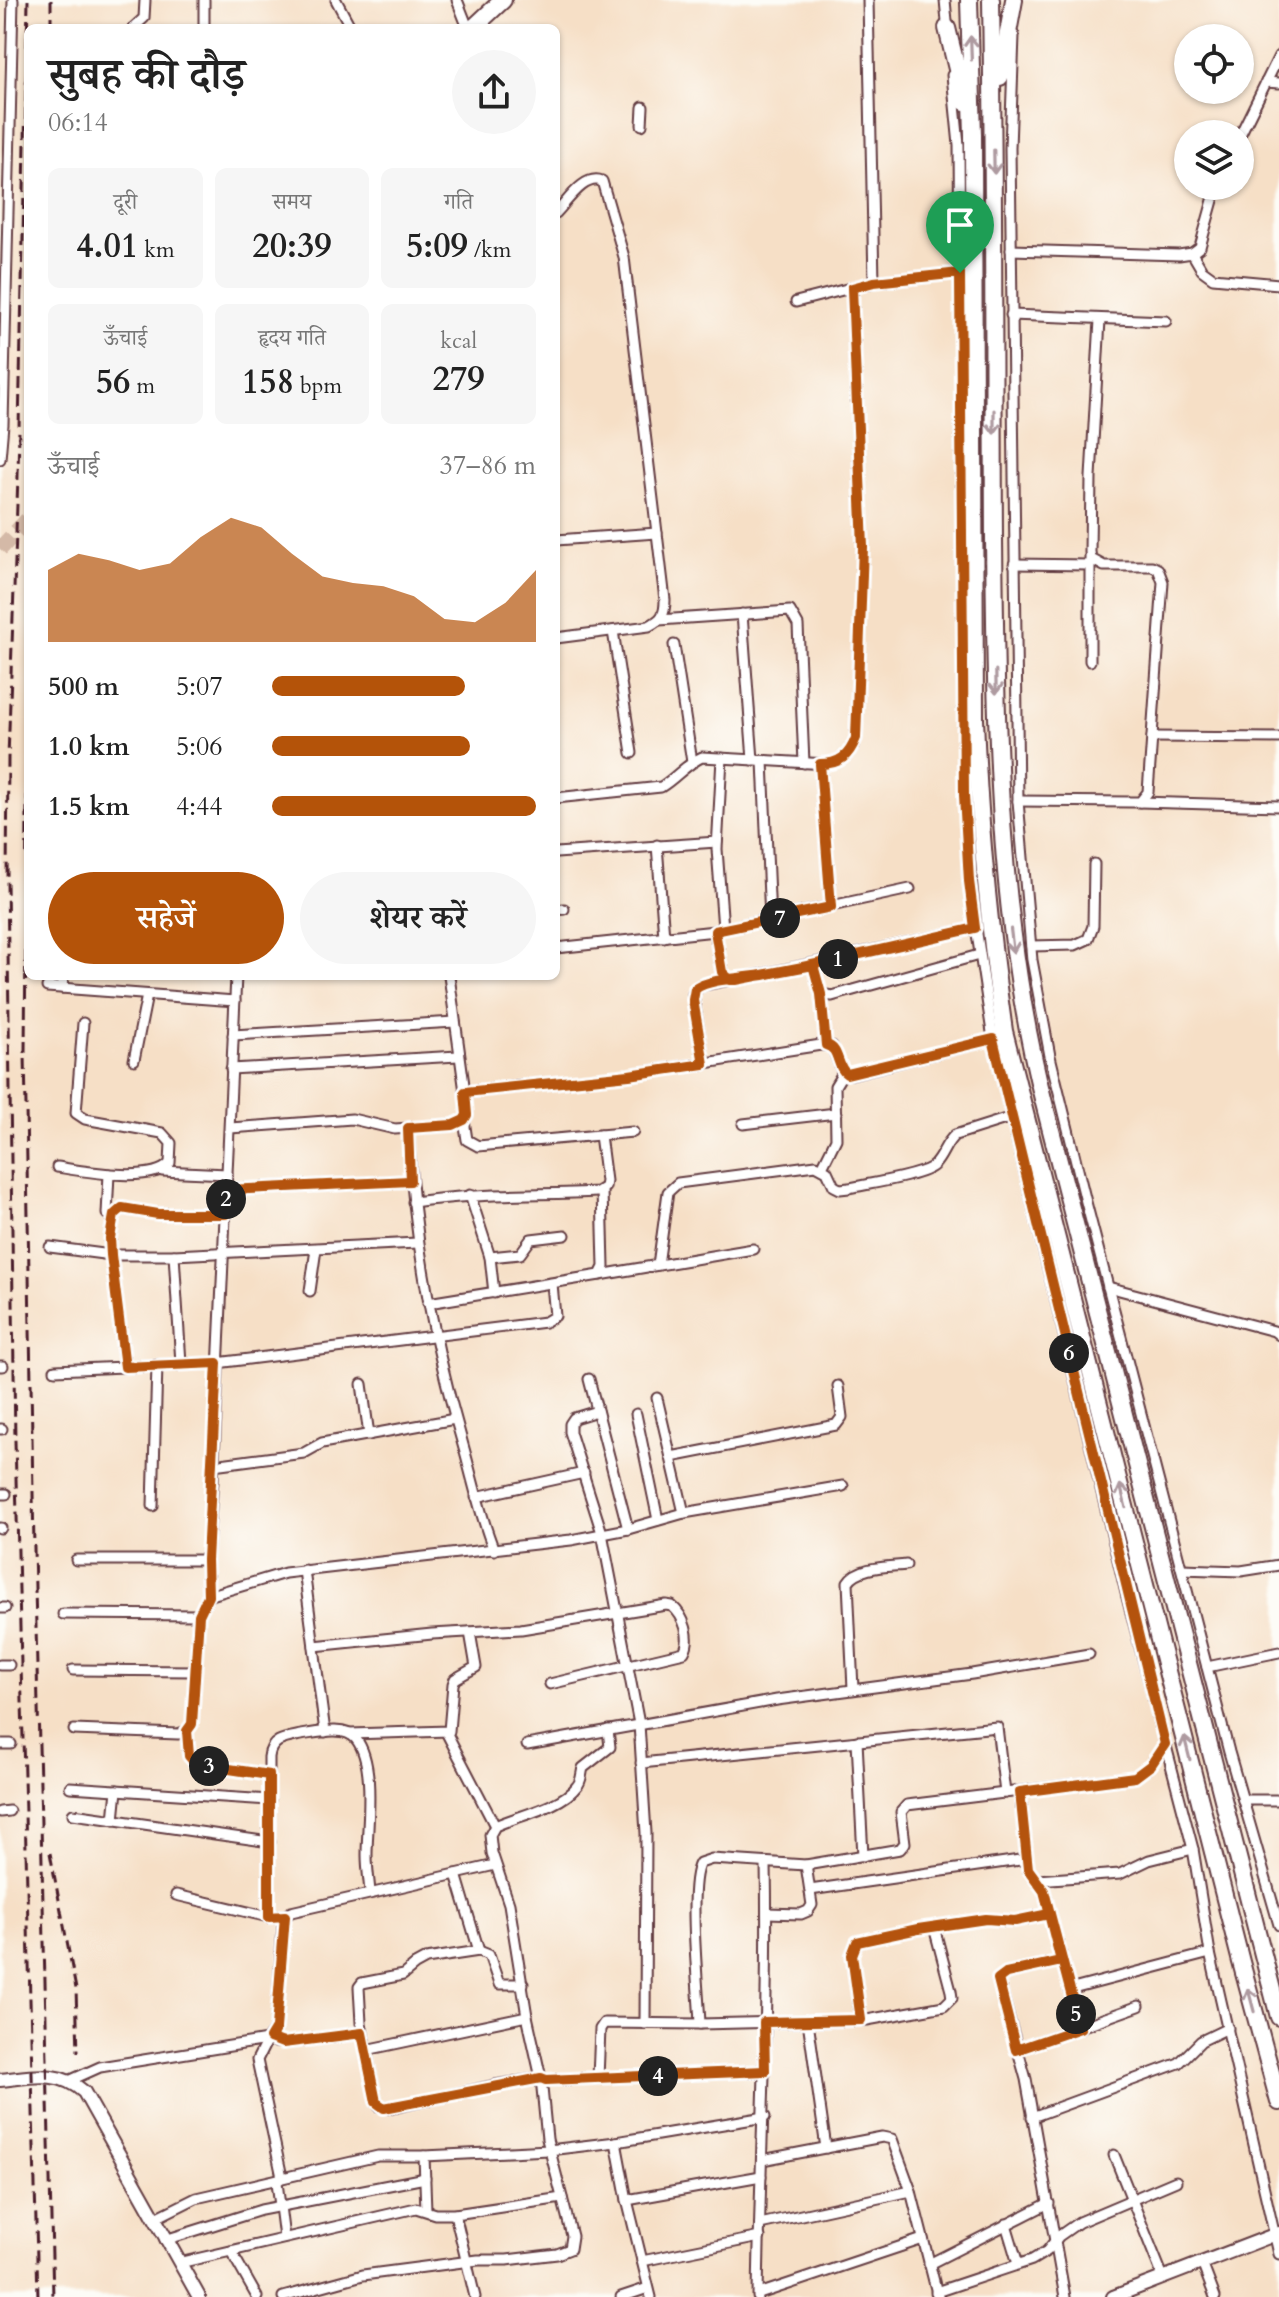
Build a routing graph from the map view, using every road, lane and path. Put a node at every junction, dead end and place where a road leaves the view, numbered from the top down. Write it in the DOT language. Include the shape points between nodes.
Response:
graph roads {
  1 [pos="13,0"];
  2 [pos="145,0"];
  3 [pos="204,0"];
  4 [pos="336,0"];
  5 [pos="457,0"];
  6 [pos="868,0"];
  7 [pos="945,0"];
  8 [pos="969,0"];
  9 [pos="991,0"];
  10 [pos="1015,0"];
  11 [pos="495,3"];
  12 [pos="137,24"];
  13 [pos="204,24"];
  14 [pos="349,24"];
  15 [pos="469,24"];
  16 [pos="475,24"];
  17 [pos="947,28"];
  18 [pos="0,54"];
  19 [pos="12,54"];
  20 [pos="1279,56"];
  21 [pos="1266,82"];
  22 [pos="1279,83"];
  23 [pos="643,107"];
  24 [pos="993,115"];
  25 [pos="1247,120"];
  26 [pos="642,125"];
  27 [pos="973,135"];
  28 [pos="1213,200"];
  29 [pos="560,209"];
  30 [pos="4,244"];
  31 [pos="1011,250"];
  32 [pos="1192,253"];
  33 [pos="960,273"];
  34 [pos="874,282"];
  35 [pos="1279,284"];
  36 [pos="852,288"];
  37 [pos="796,302"];
  38 [pos="1011,315"];
  39 [pos="1100,320"];
  40 [pos="1166,321"];
  41 [pos="2,424"];
  42 [pos="0,459"];
  43 [pos="657,533"];
  44 [pos="560,540"];
  45 [pos="1090,552"];
  46 [pos="1014,564"];
  47 [pos="1090,565"];
  48 [pos="742,614"];
  49 [pos="659,620"];
  50 [pos="613,631"];
  51 [pos="560,638"];
  52 [pos="674,645"];
  53 [pos="1090,661"];
  54 [pos="1152,737"];
  55 [pos="1279,738"];
  56 [pos="632,753"];
  57 [pos="722,758"];
  58 [pos="758,760"];
  59 [pos="692,762"];
  60 [pos="804,763"];
  61 [pos="820,764"];
  62 [pos="560,798"];
  63 [pos="1018,801"];
  64 [pos="1140,802"];
  65 [pos="1279,806"];
  66 [pos="717,842"];
  67 [pos="657,845"];
  68 [pos="560,853"];
  69 [pos="1094,864"];
  70 [pos="910,889"];
  71 [pos="831,907"];
  72 [pos="770,920"];
  73 [pos="975,928"];
  74 [pos="719,930"];
  75 [pos="664,937"];
  76 [pos="1031,946"];
  77 [pos="560,948"];
  78 [pos="979,955"];
  79 [pos="813,965"];
  80 [pos="63,980"];
  81 [pos="236,980"];
  82 [pos="450,980"];
  83 [pos="730,980"];
  84 [pos="47,987"];
  85 [pos="62,988"];
  86 [pos="821,994"];
  87 [pos="147,995"];
  88 [pos="235,1001"];
  89 [pos="455,1022"];
  90 [pos="83,1023"];
  91 [pos="233,1035"];
  92 [pos="993,1039"];
  93 [pos="826,1045"];
  94 [pos="458,1056"];
  95 [pos="134,1060"];
  96 [pos="704,1064"];
  97 [pos="231,1069"];
  98 [pos="843,1073"];
  99 [pos="465,1092"];
  100 [pos="836,1113"];
  101 [pos="1012,1117"];
  102 [pos="464,1120"];
  103 [pos="743,1124"];
  104 [pos="230,1128"];
  105 [pos="408,1128"];
  106 [pos="633,1132"];
  107 [pos="600,1135"];
  108 [pos="57,1167"];
  109 [pos="822,1167"];
  110 [pos="162,1171"];
  111 [pos="109,1174"];
  112 [pos="227,1174"];
  113 [pos="410,1181"];
  114 [pos="227,1190"];
  115 [pos="602,1190"];
  116 [pos="470,1195"];
  117 [pos="413,1202"];
  118 [pos="107,1214"];
  119 [pos="225,1214"];
  120 [pos="565,1235"];
  121 [pos="417,1243"];
  122 [pos="50,1247"];
  123 [pos="316,1249"];
  124 [pos="753,1249"];
  125 [pos="224,1253"];
  126 [pos="111,1255"];
  127 [pos="174,1255"];
  128 [pos="490,1257"];
  129 [pos="658,1265"];
  130 [pos="600,1275"];
  131 [pos="552,1284"];
  132 [pos="1108,1287"];
  133 [pos="310,1291"];
  134 [pos="494,1293"];
  135 [pos="428,1303"];
  136 [pos="1279,1335"];
  137 [pos="435,1336"];
  138 [pos="181,1363"];
  139 [pos="217,1363"];
  140 [pos="157,1365"];
  141 [pos="125,1367"];
  142 [pos="55,1370"];
  143 [pos="589,1379"];
  144 [pos="362,1384"];
  145 [pos="838,1386"];
  146 [pos="657,1398"];
  147 [pos="597,1411"];
  148 [pos="636,1414"];
  149 [pos="455,1419"];
  150 [pos="369,1435"];
  151 [pos="671,1457"];
  152 [pos="213,1465"];
  153 [pos="584,1473"];
  154 [pos="843,1486"];
  155 [pos="476,1497"];
  156 [pos="153,1506"];
  157 [pos="684,1513"];
  158 [pos="658,1520"];
  159 [pos="628,1529"];
  160 [pos="602,1533"];
  161 [pos="494,1550"];
  162 [pos="76,1560"];
  163 [pos="207,1560"];
  164 [pos="906,1565"];
  165 [pos="1279,1565"];
  166 [pos="1182,1569"];
  167 [pos="304,1570"];
  168 [pos="208,1596"];
  169 [pos="63,1614"];
  170 [pos="619,1614"];
  171 [pos="199,1615"];
  172 [pos="470,1632"];
  173 [pos="314,1646"];
  174 [pos="1279,1652"];
  175 [pos="1089,1654"];
  176 [pos="629,1664"];
  177 [pos="1207,1667"];
  178 [pos="73,1670"];
  179 [pos="194,1671"];
  180 [pos="550,1684"];
  181 [pos="853,1689"];
  182 [pos="639,1724"];
  183 [pos="74,1730"];
  184 [pos="608,1730"];
  185 [pos="187,1731"];
  186 [pos="325,1732"];
  187 [pos="446,1732"];
  188 [pos="348,1734"];
  189 [pos="857,1741"];
  190 [pos="1165,1744"];
  191 [pos="527,1745"];
  192 [pos="641,1763"];
  193 [pos="269,1775"];
  194 [pos="70,1787"];
  195 [pos="117,1790"];
  196 [pos="1020,1792"];
  197 [pos="1005,1793"];
  198 [pos="270,1800"];
  199 [pos="1243,1800"];
  200 [pos="1279,1800"];
  201 [pos="73,1814"];
  202 [pos="114,1820"];
  203 [pos="495,1826"];
  204 [pos="270,1842"];
  205 [pos="1193,1849"];
  206 [pos="863,1856"];
  207 [pos="1027,1859"];
  208 [pos="766,1864"];
  209 [pos="495,1865"];
  210 [pos="806,1865"];
  211 [pos="456,1874"];
  212 [pos="1037,1880"];
  213 [pos="810,1890"];
  214 [pos="370,1892"];
  215 [pos="176,1895"];
  216 [pos="1276,1904"];
  217 [pos="767,1913"];
  218 [pos="1049,1914"];
  219 [pos="285,1916"];
  220 [pos="269,1917"];
  221 [pos="1279,1925"];
  222 [pos="934,1927"];
  223 [pos="479,1951"];
  224 [pos="1210,1953"];
  225 [pos="1061,1961"];
  226 [pos="523,1984"];
  227 [pos="1069,1990"];
  228 [pos="1139,2006"];
  229 [pos="527,2016"];
  230 [pos="1279,2017"];
  231 [pos="861,2020"];
  232 [pos="808,2021"];
  233 [pos="764,2022"];
  234 [pos="645,2024"];
  235 [pos="700,2024"];
  236 [pos="1080,2028"];
  237 [pos="1228,2028"];
  238 [pos="362,2033"];
  239 [pos="269,2039"];
  240 [pos="366,2050"];
  241 [pos="1016,2050"];
  242 [pos="765,2071"];
  243 [pos="541,2078"];
  244 [pos="598,2078"];
  245 [pos="0,2080"];
  246 [pos="71,2080"];
  247 [pos="1279,2102"];
  248 [pos="765,2117"];
  249 [pos="1032,2117"];
  250 [pos="616,2142"];
  251 [pos="826,2148"];
  252 [pos="549,2150"];
  253 [pos="1114,2155"];
  254 [pos="424,2156"];
  255 [pos="762,2160"];
  256 [pos="761,2176"];
  257 [pos="282,2177"];
  258 [pos="425,2178"];
  259 [pos="1176,2181"];
  260 [pos="911,2191"];
  261 [pos="562,2198"];
  262 [pos="627,2200"];
  263 [pos="1131,2201"];
  264 [pos="1049,2203"];
  265 [pos="280,2207"];
  266 [pos="426,2210"];
  267 [pos="455,2214"];
  268 [pos="154,2219"];
  269 [pos="760,2224"];
  270 [pos="1006,2224"];
  271 [pos="1276,2234"];
  272 [pos="760,2237"];
  273 [pos="284,2238"];
  274 [pos="923,2239"];
  275 [pos="165,2240"];
  276 [pos="1055,2242"];
  277 [pos="231,2251"];
  278 [pos="1279,2254"];
  279 [pos="642,2261"];
  280 [pos="465,2262"];
  281 [pos="179,2263"];
  282 [pos="1202,2263"];
  283 [pos="929,2264"];
  284 [pos="1018,2264"];
  285 [pos="1163,2277"];
  286 [pos="649,2293"];
  287 [pos="758,2295"];
  288 [pos="937,2295"];
  289 [pos="199,2297"];
  290 [pos="257,2297"];
  291 [pos="283,2297"];
  292 [pos="475,2297"];
  293 [pos="621,2297"];
  294 [pos="1065,2297"];
  295 [pos="1113,2297"];
  296 [pos="1215,2297"];
  1 -- 19 [label="street"];
  2 -- 12 [label="street" via="144,18"];
  3 -- 13 [label="street"];
  4 -- 14 [label="street"];
  5 -- 15 [label="street"];
  6 -- 34 [label="street"];
  7 -- 17 [label="street"];
  27 -- 8 [label="main road, one-way"];
  9 -- 24 [label="main road"];
  10 -- 24 [label="main road"];
  10 -- 31 [label="street"];
  11 -- 16 [label="main road"];
  17 -- 27 [label="main road"];
  17 -- 33 [label="street" via="959,145"];
  18 -- 19 [label="street"];
  19 -- 30 [label="street"];
  20 -- 21 [label="street"];
  21 -- 22 [label="street"];
  21 -- 25 [label="street"];
  23 -- 26 [label="street"];
  24 -- 230 [label="main road, one-way" via="996,733 1018,987"];
  247 -- 27 [label="main road, one-way" via="1004,1031 977,780"];
  28 -- 32 [label="street" via="1200,247"];
  29 -- 43 [label="street" via="587,181 602,181 624,257"];
  30 -- 41 [label="street"];
  31 -- 32 [label="street"];
  31 -- 38 [label="street"];
  32 -- 35 [label="street" via="1213,278"];
  33 -- 34 [label="street"];
  33 -- 73 [label="street" via="964,795"];
  34 -- 36 [label="street"];
  36 -- 37 [label="street"];
  36 -- 61 [label="street" via="863,547 856,738 851,752 839,761"];
  38 -- 39 [label="street"];
  38 -- 46 [label="street"];
  39 -- 40 [label="street"];
  39 -- 45 [label="street"];
  41 -- 42 [label="street"];
  43 -- 44 [label="street"];
  43 -- 49 [label="street" via="665,600"];
  45 -- 47 [label="street"];
  45 -- 54 [label="street" via="1091,559 1104,566 1152,566 1162,574"];
  46 -- 47 [label="street"];
  46 -- 63 [label="street"];
  47 -- 53 [label="street"];
  48 -- 49 [label="street"];
  48 -- 58 [label="street"];
  48 -- 60 [label="street" via="784,610 796,617"];
  49 -- 50 [label="street"];
  50 -- 51 [label="street"];
  50 -- 56 [label="street"];
  52 -- 59 [label="street"];
  54 -- 55 [label="street"];
  54 -- 64 [label="street" via="1148,792"];
  57 -- 58 [label="street"];
  57 -- 59 [label="street"];
  57 -- 66 [label="street"];
  58 -- 60 [label="street"];
  58 -- 72 [label="street"];
  59 -- 62 [label="street" via="661,787"];
  60 -- 61 [label="street"];
  61 -- 71 [label="street"];
  63 -- 64 [label="street"];
  63 -- 76 [label="street"];
  64 -- 65 [label="street"];
  66 -- 67 [label="street"];
  66 -- 74 [label="street"];
  67 -- 68 [label="street"];
  67 -- 75 [label="street"];
  69 -- 76 [label="street" via="1088,939 1075,945"];
  70 -- 71 [label="street"];
  71 -- 72 [label="street"];
  72 -- 74 [label="street"];
  73 -- 78 [label="street"];
  73 -- 79 [label="street"];
  74 -- 75 [label="street"];
  74 -- 83 [label="street" via="722,972"];
  75 -- 77 [label="street"];
  76 -- 132 [label="street" via="1050,1056"];
  78 -- 86 [label="street" via="832,996"];
  78 -- 92 [label="street"];
  79 -- 83 [label="street"];
  79 -- 86 [label="street"];
  80 -- 85 [label="street"];
  81 -- 88 [label="street"];
  82 -- 89 [label="street"];
  83 -- 96 [label="street" via="700,986 693,994"];
  84 -- 85 [label="street"];
  85 -- 87 [label="street"];
  86 -- 93 [label="street"];
  87 -- 88 [label="street"];
  87 -- 95 [label="street"];
  88 -- 91 [label="street"];
  89 -- 91 [label="street"];
  89 -- 94 [label="street"];
  90 -- 110 [label="street" via="76,1113 167,1136 170,1163"];
  91 -- 97 [label="street"];
  92 -- 98 [label="street"];
  92 -- 101 [label="street"];
  93 -- 96 [label="street"];
  93 -- 98 [label="street" via="835,1050"];
  94 -- 97 [label="street"];
  94 -- 99 [label="street"];
  96 -- 99 [label="street"];
  97 -- 104 [label="street"];
  98 -- 100 [label="street" via="835,1086"];
  99 -- 102 [label="street"];
  100 -- 103 [label="street"];
  100 -- 109 [label="street" via="836,1139"];
  101 -- 109 [label="street" via="955,1135 924,1172 840,1189"];
  101 -- 190 [label="street"];
  102 -- 105 [label="street"];
  102 -- 107 [label="street" via="467,1140 478,1146"];
  104 -- 105 [label="street" via="352,1119"];
  104 -- 112 [label="street"];
  105 -- 113 [label="street"];
  106 -- 107 [label="street"];
  107 -- 115 [label="street" via="606,1181"];
  108 -- 111 [label="street"];
  109 -- 129 [label="street" via="686,1181 672,1187"];
  110 -- 111 [label="street"];
  110 -- 112 [label="street"];
  111 -- 118 [label="street"];
  112 -- 114 [label="street"];
  113 -- 114 [label="street"];
  113 -- 117 [label="street"];
  114 -- 119 [label="street"];
  115 -- 116 [label="street"];
  115 -- 130 [label="street"];
  116 -- 117 [label="street"];
  116 -- 128 [label="street"];
  117 -- 121 [label="street"];
  119 -- 125 [label="street"];
  119 -- 126 [label="street" via="122,1208 114,1215"];
  120 -- 128 [label="street" via="531,1239 520,1254"];
  121 -- 123 [label="street"];
  121 -- 135 [label="street"];
  122 -- 126 [label="street"];
  123 -- 125 [label="street"];
  123 -- 133 [label="street"];
  124 -- 129 [label="street"];
  125 -- 127 [label="street"];
  125 -- 139 [label="street"];
  126 -- 127 [label="street"];
  126 -- 141 [label="street"];
  127 -- 138 [label="street"];
  128 -- 134 [label="street"];
  129 -- 130 [label="street"];
  130 -- 131 [label="street"];
  131 -- 134 [label="street"];
  131 -- 137 [label="street" via="551,1320"];
  132 -- 136 [label="street"];
  132 -- 166 [label="street"];
  134 -- 135 [label="street"];
  135 -- 137 [label="street"];
  137 -- 139 [label="street"];
  137 -- 149 [label="street"];
  138 -- 139 [label="street"];
  138 -- 140 [label="street"];
  139 -- 152 [label="street"];
  140 -- 141 [label="street"];
  140 -- 156 [label="street"];
  141 -- 142 [label="street"];
  143 -- 147 [label="street"];
  144 -- 150 [label="street"];
  145 -- 151 [label="street" via="842,1417 836,1425"];
  146 -- 151 [label="street"];
  147 -- 153 [label="street" via="570,1424"];
  147 -- 159 [label="street"];
  148 -- 158 [label="street"];
  149 -- 150 [label="street"];
  149 -- 155 [label="street"];
  150 -- 152 [label="street" via="322,1443 304,1453"];
  151 -- 157 [label="street"];
  152 -- 163 [label="street"];
  153 -- 155 [label="street"];
  153 -- 160 [label="street"];
  154 -- 157 [label="street"];
  155 -- 161 [label="street"];
  157 -- 158 [label="street"];
  158 -- 159 [label="street"];
  159 -- 160 [label="street"];
  160 -- 161 [label="street"];
  160 -- 170 [label="street"];
  161 -- 167 [label="street"];
  162 -- 163 [label="street"];
  163 -- 168 [label="street"];
  164 -- 181 [label="street" via="859,1572 848,1582"];
  165 -- 166 [label="street" via="1241,1571"];
  166 -- 177 [label="street"];
  167 -- 168 [label="street"];
  167 -- 173 [label="street"];
  168 -- 171 [label="street"];
  169 -- 171 [label="street"];
  170 -- 172 [label="street"];
  170 -- 176 [label="street"];
  170 -- 176 [label="street" via="672,1606 682,1616 688,1640 684,1652"];
  171 -- 179 [label="street"];
  172 -- 173 [label="street"];
  172 -- 187 [label="street" via="476,1667 455,1679 451,1727"];
  173 -- 186 [label="street"];
  174 -- 177 [label="street"];
  175 -- 181 [label="street"];
  176 -- 180 [label="street"];
  176 -- 182 [label="street"];
  177 -- 199 [label="street"];
  178 -- 179 [label="street"];
  179 -- 185 [label="street" via="192,1724"];
  181 -- 182 [label="street"];
  182 -- 184 [label="street"];
  182 -- 192 [label="street"];
  183 -- 185 [label="street"];
  184 -- 191 [label="street"];
  184 -- 203 [label="street" via="610,1747 583,1768 575,1790"];
  185 -- 193 [label="street" via="189,1756 196,1764"];
  186 -- 188 [label="street"];
  186 -- 193 [label="street" via="273,1745"];
  187 -- 188 [label="street"];
  187 -- 203 [label="street"];
  188 -- 214 [label="street" via="356,1739 369,1785"];
  189 -- 192 [label="street"];
  189 -- 197 [label="street" via="997,1727"];
  189 -- 206 [label="street"];
  190 -- 196 [label="street" via="1135,1777"];
  190 -- 205 [label="street"];
  192 -- 234 [label="street"];
  193 -- 198 [label="street"];
  194 -- 195 [label="street"];
  195 -- 198 [label="street"];
  195 -- 202 [label="street"];
  196 -- 197 [label="street"];
  196 -- 207 [label="street"];
  197 -- 206 [label="street" via="907,1805 901,1812 903,1846"];
  198 -- 204 [label="street"];
  199 -- 200 [label="street"];
  199 -- 216 [label="street"];
  201 -- 202 [label="street"];
  202 -- 204 [label="street"];
  203 -- 209 [label="street" via="490,1835"];
  204 -- 220 [label="street"];
  205 -- 212 [label="street" via="1126,1872"];
  205 -- 224 [label="street"];
  206 -- 210 [label="street"];
  207 -- 212 [label="street"];
  207 -- 213 [label="street"];
  208 -- 210 [label="street"];
  208 -- 217 [label="street"];
  208 -- 235 [label="street" via="712,1859 697,1868"];
  209 -- 211 [label="street"];
  209 -- 226 [label="street" via="509,1904"];
  210 -- 213 [label="street"];
  211 -- 214 [label="street"];
  211 -- 223 [label="street"];
  212 -- 218 [label="street"];
  213 -- 217 [label="street" via="808,1911"];
  214 -- 219 [label="street"];
  215 -- 220 [label="street"];
  216 -- 221 [label="street"];
  217 -- 233 [label="street"];
  218 -- 222 [label="street"];
  218 -- 225 [label="street"];
  219 -- 220 [label="street"];
  219 -- 239 [label="street" via="276,2028"];
  222 -- 231 [label="street" via="857,1942 852,1955"];
  222 -- 231 [label="street" via="951,1991 949,2002"];
  223 -- 226 [label="street" via="489,1955 499,1984"];
  223 -- 238 [label="street" via="426,1959 403,1975 362,1983"];
  224 -- 227 [label="street"];
  224 -- 237 [label="street"];
  225 -- 227 [label="street"];
  225 -- 241 [label="street" via="998,1979"];
  226 -- 229 [label="street"];
  227 -- 236 [label="street"];
  228 -- 236 [label="street"];
  229 -- 240 [label="street"];
  229 -- 243 [label="street"];
  231 -- 232 [label="street"];
  232 -- 233 [label="street"];
  232 -- 251 [label="street"];
  233 -- 235 [label="street"];
  233 -- 242 [label="street"];
  234 -- 235 [label="street"];
  234 -- 244 [label="street" via="601,2026"];
  236 -- 241 [label="street"];
  237 -- 249 [label="street" via="1201,2041 1179,2063"];
  237 -- 271 [label="street"];
  238 -- 239 [label="street" via="283,2043"];
  238 -- 240 [label="street"];
  239 -- 246 [label="street" via="100,2067"];
  239 -- 257 [label="street" via="257,2060"];
  240 -- 243 [label="street" via="376,2102 384,2108"];
  241 -- 249 [label="street"];
  242 -- 244 [label="street"];
  242 -- 248 [label="street"];
  243 -- 244 [label="street"];
  243 -- 252 [label="street"];
  245 -- 246 [label="street"];
  246 -- 268 [label="street" via="84,2092"];
  248 -- 250 [label="street"];
  248 -- 255 [label="street"];
  249 -- 264 [label="street"];
  250 -- 252 [label="street"];
  250 -- 262 [label="street"];
  251 -- 255 [label="street"];
  251 -- 260 [label="street" via="892,2139"];
  252 -- 254 [label="street"];
  252 -- 261 [label="street"];
  253 -- 263 [label="street"];
  254 -- 257 [label="street" via="378,2156"];
  254 -- 258 [label="street"];
  255 -- 256 [label="street"];
  256 -- 262 [label="street"];
  256 -- 269 [label="street"];
  257 -- 265 [label="street" via="277,2182"];
  257 -- 268 [label="street" via="196,2198"];
  258 -- 265 [label="street"];
  258 -- 266 [label="street"];
  259 -- 263 [label="street"];
  260 -- 269 [label="street"];
  260 -- 274 [label="street"];
  261 -- 267 [label="street"];
  261 -- 280 [label="street" via="572,2243 565,2253"];
  262 -- 279 [label="street"];
  263 -- 276 [label="street" via="1079,2222"];
  263 -- 285 [label="street"];
  264 -- 270 [label="street"];
  264 -- 276 [label="street"];
  265 -- 273 [label="street"];
  265 -- 275 [label="street"];
  266 -- 267 [label="street"];
  266 -- 273 [label="street"];
  267 -- 280 [label="street"];
  268 -- 275 [label="street"];
  269 -- 272 [label="street"];
  270 -- 283 [label="street"];
  270 -- 284 [label="street"];
  271 -- 278 [label="street"];
  271 -- 282 [label="street"];
  272 -- 279 [label="street"];
  272 -- 287 [label="street"];
  273 -- 277 [label="street"];
  274 -- 283 [label="street"];
  274 -- 287 [label="street"];
  275 -- 281 [label="street"];
  276 -- 284 [label="street"];
  276 -- 294 [label="street"];
  277 -- 281 [label="street"];
  277 -- 290 [label="street"];
  279 -- 286 [label="street"];
  280 -- 291 [label="street" via="363,2275"];
  280 -- 292 [label="street"];
  281 -- 289 [label="street"];
  282 -- 285 [label="street"];
  282 -- 296 [label="street"];
  283 -- 288 [label="street"];
  284 -- 288 [label="street"];
  285 -- 295 [label="street"];
  286 -- 293 [label="street"];
}
